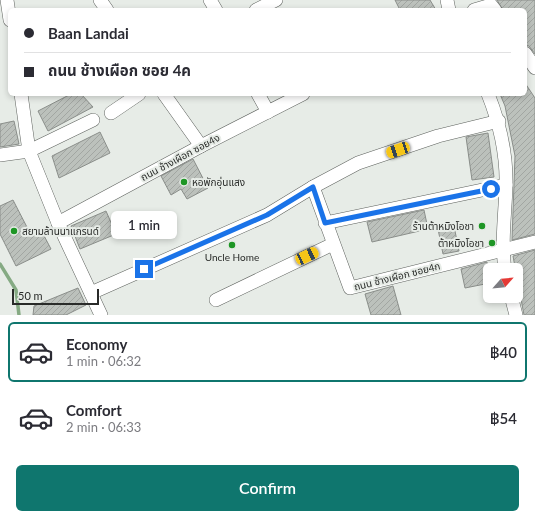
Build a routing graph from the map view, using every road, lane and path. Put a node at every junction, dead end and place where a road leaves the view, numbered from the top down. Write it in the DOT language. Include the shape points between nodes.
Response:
graph roads {
  1 [pos="276,0"];
  2 [pos="260,8"];
  3 [pos="481,8"];
  4 [pos="493,8"];
  5 [pos="527,56"];
  6 [pos="535,68"];
  7 [pos="21,96"];
  8 [pos="136,96"];
  9 [pos="165,96"];
  10 [pos="259,96"];
  11 [pos="299,96"];
  12 [pos="489,96"];
  13 [pos="268,112"];
  14 [pos="111,113"];
  15 [pos="94,120"];
  16 [pos="499,121"];
  17 [pos="201,146"];
  18 [pos="29,151"];
  19 [pos="0,155"];
  20 [pos="506,185"];
  21 [pos="313,187"];
  22 [pos="58,223"];
  23 [pos="325,223"];
  24 [pos="535,242"];
  25 [pos="333,244"];
  26 [pos="502,250"];
  27 [pos="503,263"];
  28 [pos="91,293"];
  29 [pos="216,300"];
  30 [pos="513,303"];
  31 [pos="99,314"];
  32 [pos="516,315"];
  1 -- 2 [label="street"];
  3 -- 4 [label="street" via="491,5"];
  5 -- 6 [label="street"];
  7 -- 18 [label="street"];
  8 -- 14 [label="street"];
  9 -- 17 [label="street"];
  10 -- 13 [label="street"];
  11 -- 13 [label="street, ถนน ช้างเผือก ซอย4ง"];
  12 -- 16 [label="street"];
  13 -- 17 [label="street, ถนน ช้างเผือก ซอย4ง"];
  15 -- 18 [label="street"];
  16 -- 20 [label="street"];
  16 -- 21 [label="street" via="438,136 358,163"];
  17 -- 22 [label="street, ถนน ช้างเผือก ซอย4ง"];
  18 -- 19 [label="street"];
  18 -- 22 [label="street"];
  20 -- 23 [label="street"];
  20 -- 26 [label="street"];
  21 -- 23 [label="street, ถนน ช้างเผือก ซอย4ก"];
  21 -- 28 [label="street" via="267,215"];
  22 -- 28 [label="street"];
  23 -- 25 [label="street, ถนน ช้างเผือก ซอย4ก"];
  24 -- 26 [label="street"];
  25 -- 26 [label="street, ถนน ช้างเผือก ซอย4ก" via="350,288"];
  25 -- 29 [label="street"];
  26 -- 27 [label="street"];
  28 -- 31 [label="street"];
  30 -- 32 [label="street"];
}
